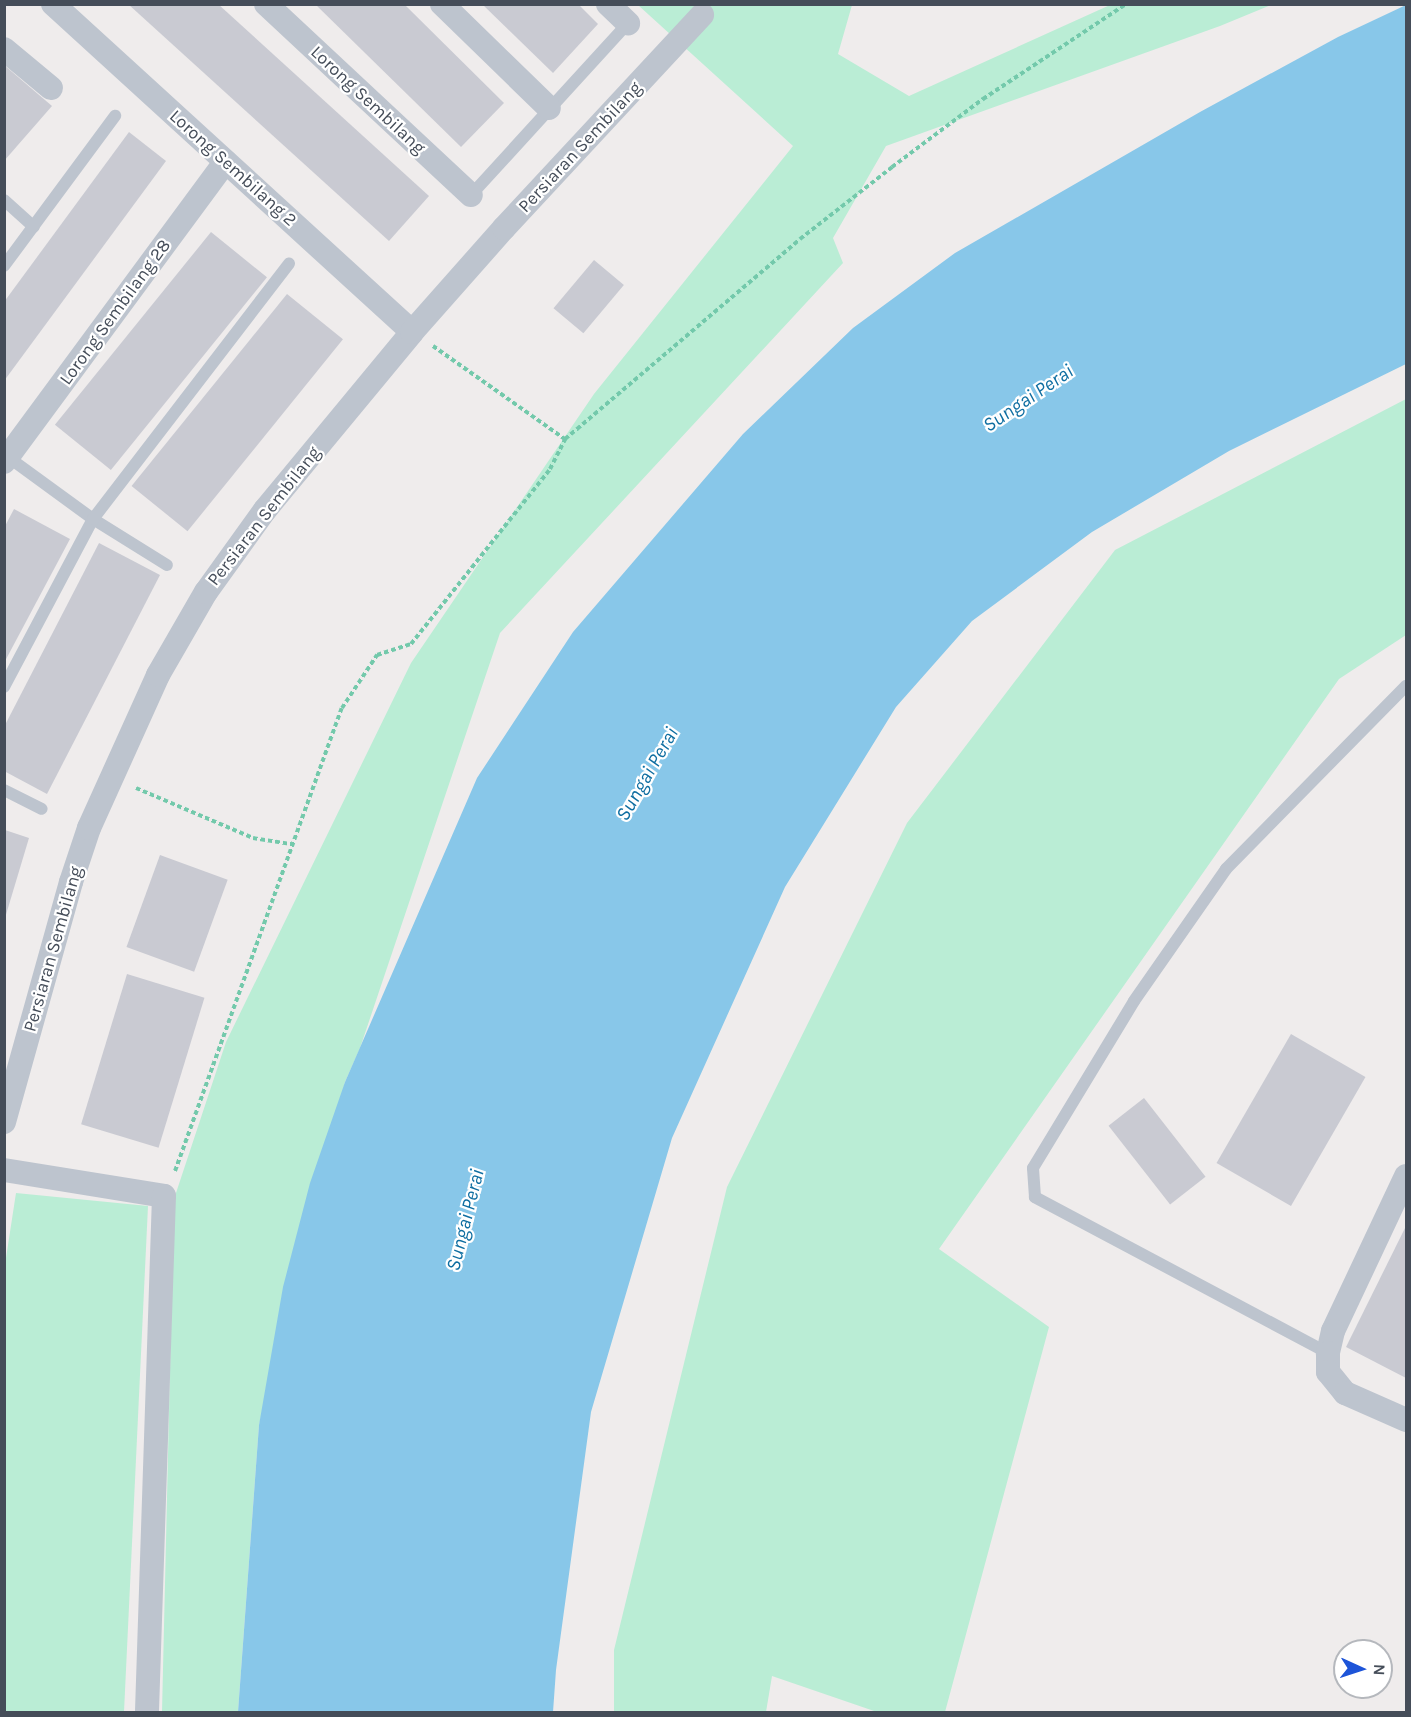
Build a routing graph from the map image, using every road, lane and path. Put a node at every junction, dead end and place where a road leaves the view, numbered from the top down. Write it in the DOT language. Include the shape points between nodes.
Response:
graph roads {
  1 [pos="53,4"];
  2 [pos="266,4"];
  3 [pos="442,4"];
  4 [pos="608,4"];
  5 [pos="1126,4"];
  6 [pos="702,15"];
  7 [pos="628,23"];
  8 [pos="4,49"];
  9 [pos="51,88"];
  10 [pos="549,108"];
  11 [pos="115,116"];
  12 [pos="225,162"];
  13 [pos="471,195"];
  14 [pos="4,200"];
  15 [pos="34,227"];
  16 [pos="289,264"];
  17 [pos="4,266"];
  18 [pos="412,332"];
  19 [pos="565,439"];
  20 [pos="6,460"];
  21 [pos="93,519"];
  22 [pos="167,565"];
  23 [pos="1407,686"];
  24 [pos="4,687"];
  25 [pos="110,777"];
  26 [pos="4,790"];
  27 [pos="42,809"];
  28 [pos="292,844"];
  29 [pos="4,1122"];
  30 [pos="4,1170"];
  31 [pos="1407,1176"];
  32 [pos="164,1196"];
  33 [pos="1328,1353"];
  34 [pos="1407,1420"];
  35 [pos="147,1713"];
  1 -- 12 [label="street, Lorong Sembilang 2"];
  2 -- 13 [label="street, Lorong Sembilang"];
  3 -- 10 [label="street"];
  4 -- 7 [label="street"];
  5 -- 19 [label="path" via="983,99 892,167"];
  6 -- 18 [label="street, Persiaran Sembilang"];
  7 -- 10 [label="lane"];
  8 -- 9 [label="street"];
  10 -- 13 [label="lane"];
  11 -- 15 [label="lane"];
  12 -- 18 [label="street, Lorong Sembilang 2"];
  12 -- 20 [label="street, Lorong Sembilang 28"];
  14 -- 15 [label="lane"];
  15 -- 17 [label="lane"];
  16 -- 21 [label="lane"];
  18 -- 19 [label="path"];
  18 -- 25 [label="street, Persiaran Sembilang" via="266,510 206,592 158,675"];
  19 -- 28 [label="path" via="550,469 411,644 377,655 342,708"];
  20 -- 21 [label="lane"];
  21 -- 22 [label="lane"];
  21 -- 24 [label="lane"];
  23 -- 33 [label="lane" via="1226,869 1134,1001 1033,1168 1035,1197"];
  25 -- 28 [label="path" via="253,838"];
  25 -- 29 [label="street, Persiaran Sembilang" via="71,882"];
  26 -- 27 [label="lane"];
  28 -- 32 [label="path"];
  30 -- 32 [label="street"];
  31 -- 33 [label="street" via="1333,1331"];
  32 -- 35 [label="street"];
  33 -- 34 [label="street" via="1328,1372 1345,1393"];
}
